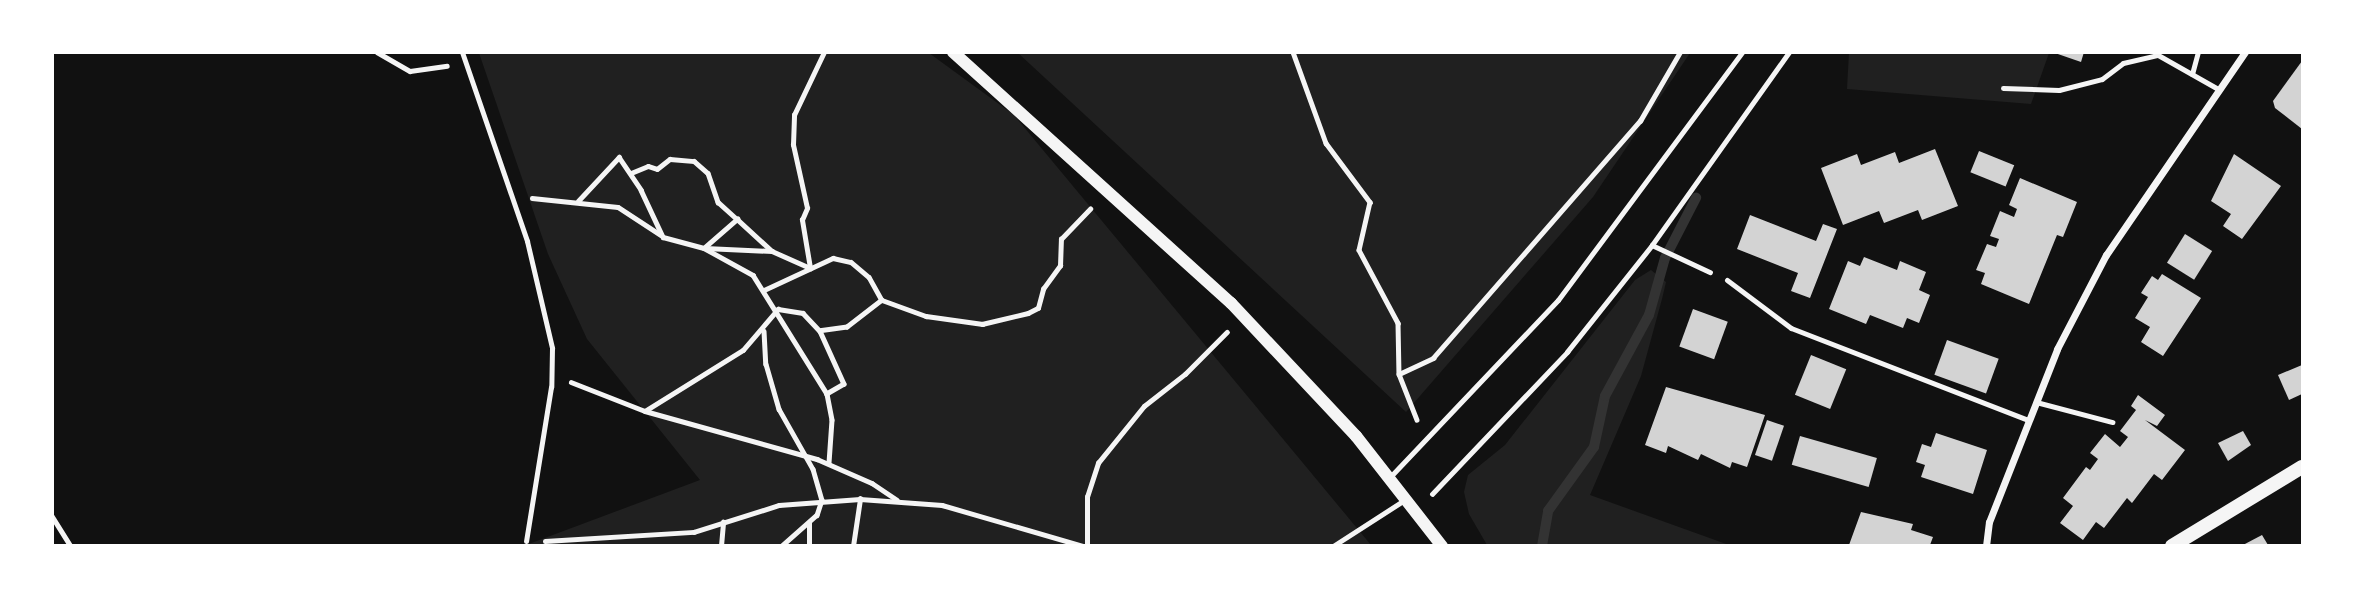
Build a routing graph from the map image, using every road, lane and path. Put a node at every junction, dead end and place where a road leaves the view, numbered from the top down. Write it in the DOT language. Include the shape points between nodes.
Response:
graph roads {
  1 [pos="377,52"];
  2 [pos="824,52"];
  3 [pos="953,52"];
  4 [pos="1293,52"];
  5 [pos="1680,52"];
  6 [pos="1742,52"];
  7 [pos="1789,52"];
  8 [pos="2198,52"];
  9 [pos="2245,52"];
  10 [pos="463,56"];
  11 [pos="2192,74"];
  12 [pos="2003,88"];
  13 [pos="2218,89"];
  14 [pos="631,173"];
  15 [pos="1107,187"];
  16 [pos="513,199"];
  17 [pos="578,201"];
  18 [pos="737,219"];
  19 [pos="663,237"];
  20 [pos="1652,244"];
  21 [pos="704,247"];
  22 [pos="772,251"];
  23 [pos="810,268"];
  24 [pos="1727,280"];
  25 [pos="764,290"];
  26 [pos="882,300"];
  27 [pos="778,309"];
  28 [pos="1243,315"];
  29 [pos="764,331"];
  30 [pos="820,331"];
  31 [pos="552,370"];
  32 [pos="1399,374"];
  33 [pos="827,394"];
  34 [pos="2036,402"];
  35 [pos="645,411"];
  36 [pos="2028,420"];
  37 [pos="2112,422"];
  38 [pos="1418,428"];
  39 [pos="805,456"];
  40 [pos="829,463"];
  41 [pos="2302,467"];
  42 [pos="1390,477"];
  43 [pos="860,499"];
  44 [pos="822,500"];
  45 [pos="898,500"];
  46 [pos="1410,504"];
  47 [pos="52,516"];
  48 [pos="723,522"];
  49 [pos="809,522"];
  50 [pos="527,541"];
  51 [pos="577,542"];
  52 [pos="71,545"];
  53 [pos="721,545"];
  54 [pos="782,545"];
  55 [pos="809,545"];
  56 [pos="853,545"];
  57 [pos="1085,545"];
  58 [pos="1333,545"];
  59 [pos="1442,545"];
  60 [pos="1986,545"];
  61 [pos="2172,545"];
  1 -- 10 [label="path" via="410,71 436,70"];
  2 -- 23 [label="path" via="794,115 793,145 807,208 802,220"];
  3 -- 15 [label="street"];
  4 -- 32 [label="path" via="1326,143 1370,202 1359,250 1398,323"];
  5 -- 32 [label="path" via="1640,121 1442,348 1433,358"];
  6 -- 42 [label="lane" via="1558,300"];
  7 -- 20 [label="path"];
  8 -- 11 [label="lane"];
  9 -- 13 [label="street"];
  10 -- 16 [label="lane"];
  11 -- 12 [label="lane" via="2158,55 2123,63 2102,79 2059,90"];
  11 -- 13 [label="lane"];
  13 -- 34 [label="street" via="2106,255"];
  14 -- 17 [label="path" via="619,157"];
  14 -- 18 [label="path" via="648,166 657,169 670,159 694,161 708,173 718,202"];
  14 -- 19 [label="path"];
  15 -- 26 [label="path" via="1061,239 1060,266 1043,289 1038,307 1028,313 982,324 926,316"];
  15 -- 28 [label="street"];
  16 -- 17 [label="path"];
  16 -- 31 [label="lane" via="542,303"];
  17 -- 19 [label="path" via="618,207"];
  18 -- 21 [label="path"];
  18 -- 22 [label="path"];
  19 -- 21 [label="path"];
  20 -- 24 [label="path"];
  20 -- 46 [label="path" via="1500,427"];
  21 -- 22 [label="path"];
  21 -- 25 [label="path" via="753,275"];
  22 -- 23 [label="path"];
  23 -- 25 [label="path"];
  23 -- 26 [label="path" via="833,258 851,262 869,277"];
  24 -- 36 [label="lane" via="1791,328"];
  25 -- 27 [label="path"];
  26 -- 30 [label="path" via="847,327"];
  27 -- 29 [label="path"];
  27 -- 30 [label="path" via="803,313"];
  27 -- 33 [label="path"];
  28 -- 42 [label="street"];
  28 -- 57 [label="path" via="1185,374 1144,406 1098,463 1087,497"];
  29 -- 35 [label="path" via="743,350"];
  29 -- 39 [label="path" via="766,364 779,409"];
  30 -- 33 [label="path" via="844,384"];
  31 -- 35 [label="path" via="588,390"];
  31 -- 50 [label="lane"];
  32 -- 38 [label="path"];
  33 -- 40 [label="path" via="832,419"];
  34 -- 36 [label="street"];
  34 -- 37 [label="lane"];
  35 -- 39 [label="path"];
  36 -- 60 [label="street" via="1989,522"];
  39 -- 40 [label="path"];
  39 -- 44 [label="path" via="821,484"];
  40 -- 45 [label="path" via="872,482"];
  41 -- 61 [label="main road"];
  42 -- 46 [label="street"];
  43 -- 44 [label="path"];
  43 -- 45 [label="path"];
  43 -- 56 [label="path"];
  44 -- 48 [label="path" via="779,505"];
  44 -- 49 [label="path"];
  45 -- 57 [label="path" via="980,513"];
  46 -- 58 [label="lane"];
  46 -- 59 [label="street"];
  47 -- 52 [label="path"];
  48 -- 51 [label="path" via="650,537"];
  48 -- 53 [label="path"];
  49 -- 54 [label="path"];
  49 -- 55 [label="path"];
  50 -- 51 [label="path"];
}
